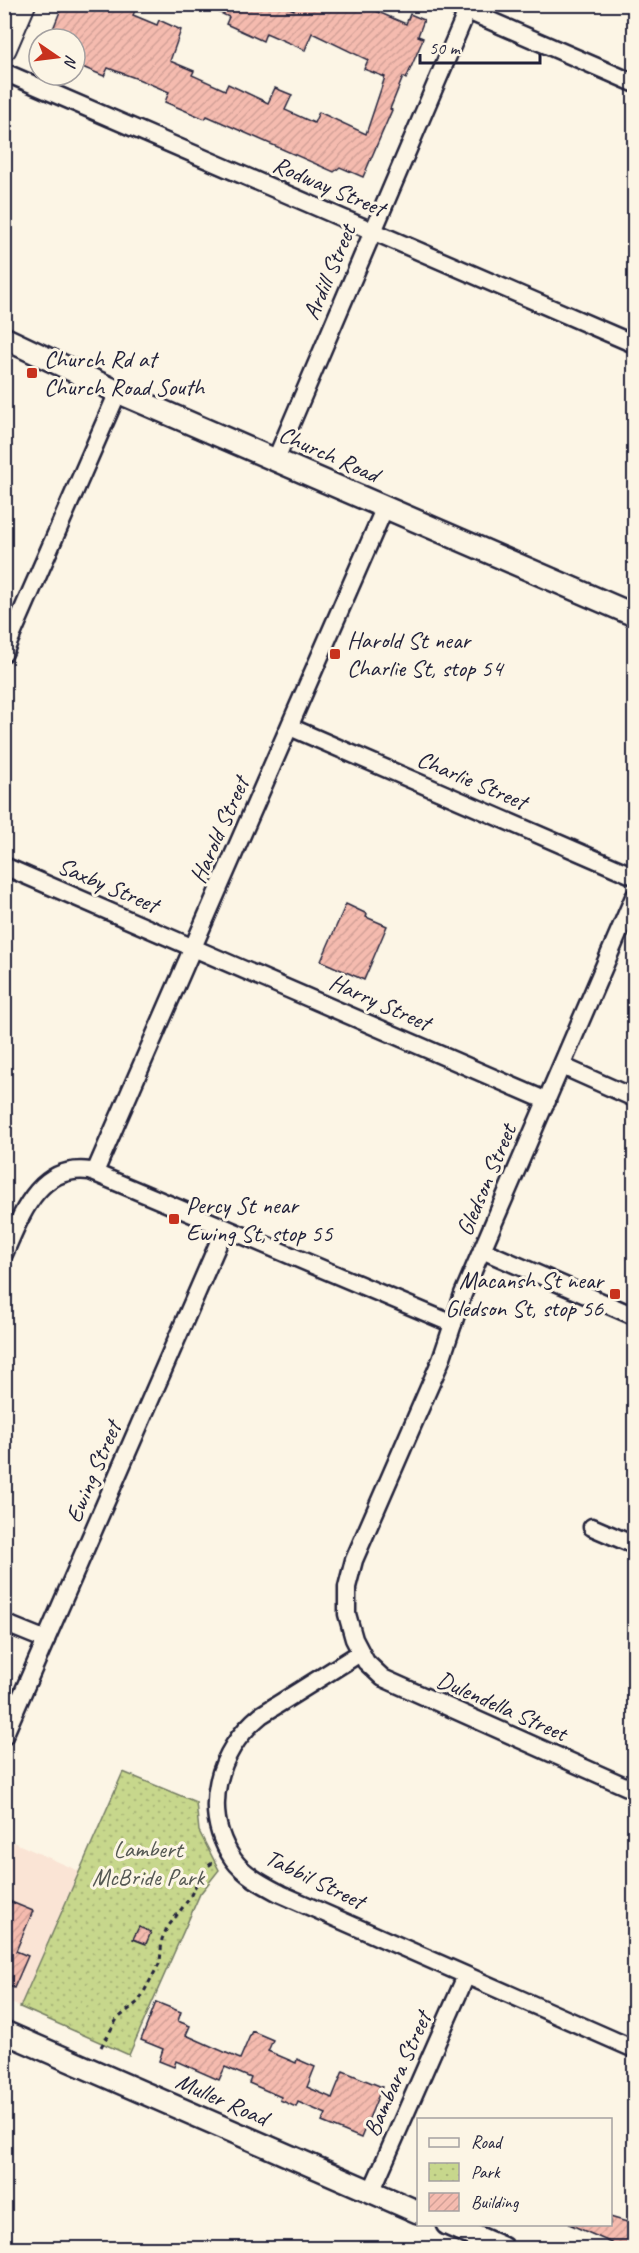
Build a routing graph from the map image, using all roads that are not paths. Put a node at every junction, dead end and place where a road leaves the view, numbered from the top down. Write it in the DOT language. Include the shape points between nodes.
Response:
graph roads {
  1 [pos="23,4"];
  2 [pos="459,6"];
  3 [pos="4,48"];
  4 [pos="4,72"];
  5 [pos="634,83"];
  6 [pos="373,232"];
  7 [pos="4,338"];
  8 [pos="634,344"];
  9 [pos="118,392"];
  10 [pos="276,459"];
  11 [pos="386,507"];
  12 [pos="634,615"];
  13 [pos="4,653"];
  14 [pos="290,727"];
  15 [pos="4,866"];
  16 [pos="634,876"];
  17 [pos="634,897"];
  18 [pos="194,947"];
  19 [pos="562,1066"];
  20 [pos="634,1098"];
  21 [pos="547,1101"];
  22 [pos="95,1173"];
  23 [pos="225,1228"];
  24 [pos="482,1250"];
  25 [pos="4,1254"];
  26 [pos="634,1316"];
  27 [pos="453,1324"];
  28 [pos="592,1527"];
  29 [pos="634,1545"];
  30 [pos="4,1623"];
  31 [pos="46,1640"];
  32 [pos="360,1653"];
  33 [pos="4,1736"];
  34 [pos="634,1790"];
  35 [pos="466,1976"];
  36 [pos="4,2032"];
  37 [pos="634,2049"];
  38 [pos="371,2192"];
  39 [pos="417,2212"];
  40 [pos="452,2226"];
  41 [pos="502,2248"];
  1 -- 3 [label="main road"];
  2 -- 5 [label="street"];
  2 -- 6 [label="street, Ardill Street" via="464,18"];
  4 -- 6 [label="street, Rodway Street"];
  6 -- 8 [label="street, Rodway Street"];
  6 -- 10 [label="street, Ardill Street"];
  7 -- 9 [label="street, Church Road"];
  9 -- 10 [label="street, Church Road"];
  9 -- 13 [label="street"];
  10 -- 11 [label="street, Church Road"];
  11 -- 12 [label="street, Church Road"];
  11 -- 14 [label="street, Harold Street"];
  14 -- 16 [label="street, Charlie Street"];
  14 -- 18 [label="street, Harold Street"];
  15 -- 18 [label="street, Saxby Street"];
  17 -- 19 [label="street, Gledson Street"];
  18 -- 21 [label="street, Harry Street"];
  18 -- 22 [label="street, Harold Street"];
  19 -- 20 [label="street"];
  19 -- 21 [label="street, Gledson Street"];
  21 -- 24 [label="street, Gledson Street"];
  22 -- 23 [label="street"];
  22 -- 25 [label="street" via="69,1171 48,1181 29,1201"];
  23 -- 27 [label="street"];
  23 -- 31 [label="street, Ewing Street"];
  24 -- 26 [label="street"];
  24 -- 27 [label="street, Gledson Street"];
  27 -- 32 [label="street, Gledson Street" via="350,1574 346,1614"];
  28 -- 29 [label="street"];
  30 -- 31 [label="street"];
  31 -- 33 [label="street, Ewing Street"];
  32 -- 34 [label="street, Dulendella Street" via="374,1671 395,1685"];
  32 -- 35 [label="street, Tabbil Street" via="248,1725 220,1772 216,1799 220,1830 243,1870 266,1886"];
  35 -- 37 [label="street, Tabbil Street"];
  35 -- 38 [label="street, Bambara Street"];
  36 -- 38 [label="street, Muller Road"];
  38 -- 39 [label="street, Muller Road"];
  40 -- 41 [label="street"];
}
